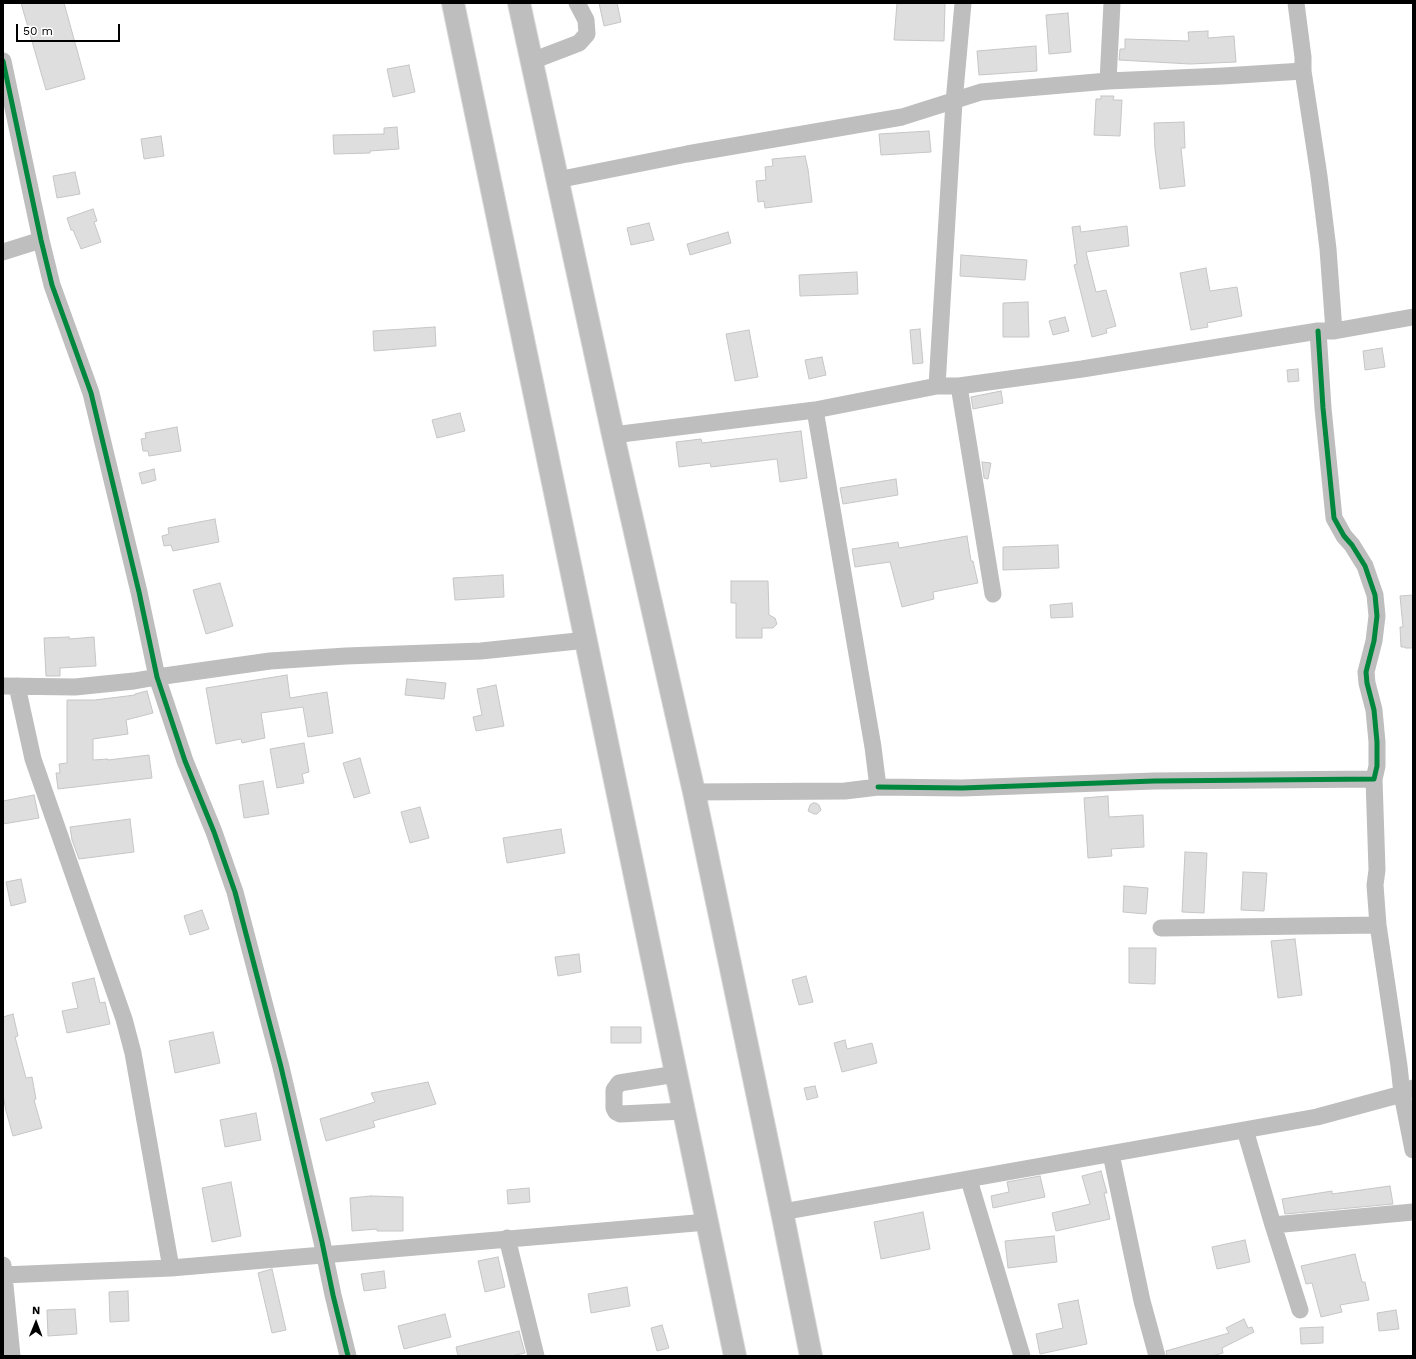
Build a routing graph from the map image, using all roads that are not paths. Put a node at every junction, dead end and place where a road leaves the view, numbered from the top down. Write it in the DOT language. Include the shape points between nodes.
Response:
graph roads {
  1 [pos="454,3"];
  2 [pos="519,3"];
  3 [pos="578,3"];
  4 [pos="964,3"];
  5 [pos="1112,3"];
  6 [pos="1296,3"];
  7 [pos="3,61"];
  8 [pos="532,61"];
  9 [pos="1303,71"];
  10 [pos="1108,81"];
  11 [pos="954,102"];
  12 [pos="557,180"];
  13 [pos="41,240"];
  14 [pos="3,252"];
  15 [pos="1413,316"];
  16 [pos="1326,331"];
  17 [pos="937,386"];
  18 [pos="959,386"];
  19 [pos="815,410"];
  20 [pos="613,435"];
  21 [pos="993,594"];
  22 [pos="587,640"];
  23 [pos="157,677"];
  24 [pos="10,686"];
  25 [pos="1374,779"];
  26 [pos="878,788"];
  27 [pos="694,792"];
  28 [pos="1378,925"];
  29 [pos="1161,928"];
  30 [pos="676,1074"];
  31 [pos="1408,1091"];
  32 [pos="684,1111"];
  33 [pos="1245,1130"];
  34 [pos="1413,1150"];
  35 [pos="1111,1154"];
  36 [pos="969,1180"];
  37 [pos="782,1212"];
  38 [pos="1413,1212"];
  39 [pos="707,1222"];
  40 [pos="1273,1226"];
  41 [pos="507,1238"];
  42 [pos="324,1254"];
  43 [pos="171,1268"];
  44 [pos="4,1272"];
  45 [pos="1300,1310"];
  46 [pos="12,1356"];
  47 [pos="348,1356"];
  48 [pos="536,1356"];
  49 [pos="735,1356"];
  50 [pos="811,1356"];
  51 [pos="1022,1356"];
  52 [pos="1157,1356"];
  1 -- 22 [label="highway"];
  2 -- 8 [label="highway"];
  3 -- 8 [label="street" via="586,20 587,34 579,43"];
  4 -- 11 [label="street"];
  5 -- 10 [label="street"];
  6 -- 9 [label="street"];
  7 -- 13 [label="street"];
  8 -- 12 [label="highway"];
  9 -- 10 [label="street"];
  9 -- 16 [label="street" via="1325,227"];
  10 -- 11 [label="street" via="981,92"];
  11 -- 12 [label="street" via="902,117 687,154"];
  11 -- 17 [label="street"];
  12 -- 20 [label="highway"];
  13 -- 14 [label="street"];
  13 -- 23 [label="street" via="52,286 91,394"];
  15 -- 16 [label="street"];
  16 -- 18 [label="street"];
  16 -- 25 [label="street" via="1323,408 1334,518 1364,566 1375,595 1377,616 1366,672 1374,710 1377,742"];
  17 -- 18 [label="street"];
  17 -- 19 [label="street"];
  18 -- 21 [label="street"];
  19 -- 20 [label="street"];
  19 -- 26 [label="street"];
  20 -- 27 [label="highway"];
  22 -- 23 [label="street" via="481,651 270,661"];
  22 -- 30 [label="highway"];
  23 -- 24 [label="street" via="76,687"];
  23 -- 42 [label="street" via="185,761 235,892 281,1067"];
  24 -- 43 [label="street" via="124,1019 133,1054"];
  25 -- 26 [label="street"];
  25 -- 28 [label="street"];
  26 -- 27 [label="street" via="845,791"];
  27 -- 37 [label="highway"];
  28 -- 29 [label="street"];
  28 -- 31 [label="street" via="1398,1058"];
  30 -- 32 [label="highway"];
  30 -- 32 [label="street" via="619,1083 614,1090 614,1108 620,1114"];
  31 -- 33 [label="street" via="1317,1117"];
  31 -- 34 [label="street"];
  32 -- 39 [label="highway"];
  33 -- 35 [label="street"];
  33 -- 40 [label="street"];
  35 -- 36 [label="street"];
  35 -- 52 [label="street" via="1142,1301"];
  36 -- 37 [label="street"];
  36 -- 51 [label="street"];
  37 -- 50 [label="highway"];
  38 -- 40 [label="street"];
  39 -- 41 [label="street"];
  39 -- 49 [label="highway"];
  40 -- 45 [label="street"];
  41 -- 42 [label="street"];
  41 -- 48 [label="street"];
  42 -- 43 [label="street"];
  42 -- 47 [label="street"];
  43 -- 44 [label="street"];
  44 -- 46 [label="street"];
}
